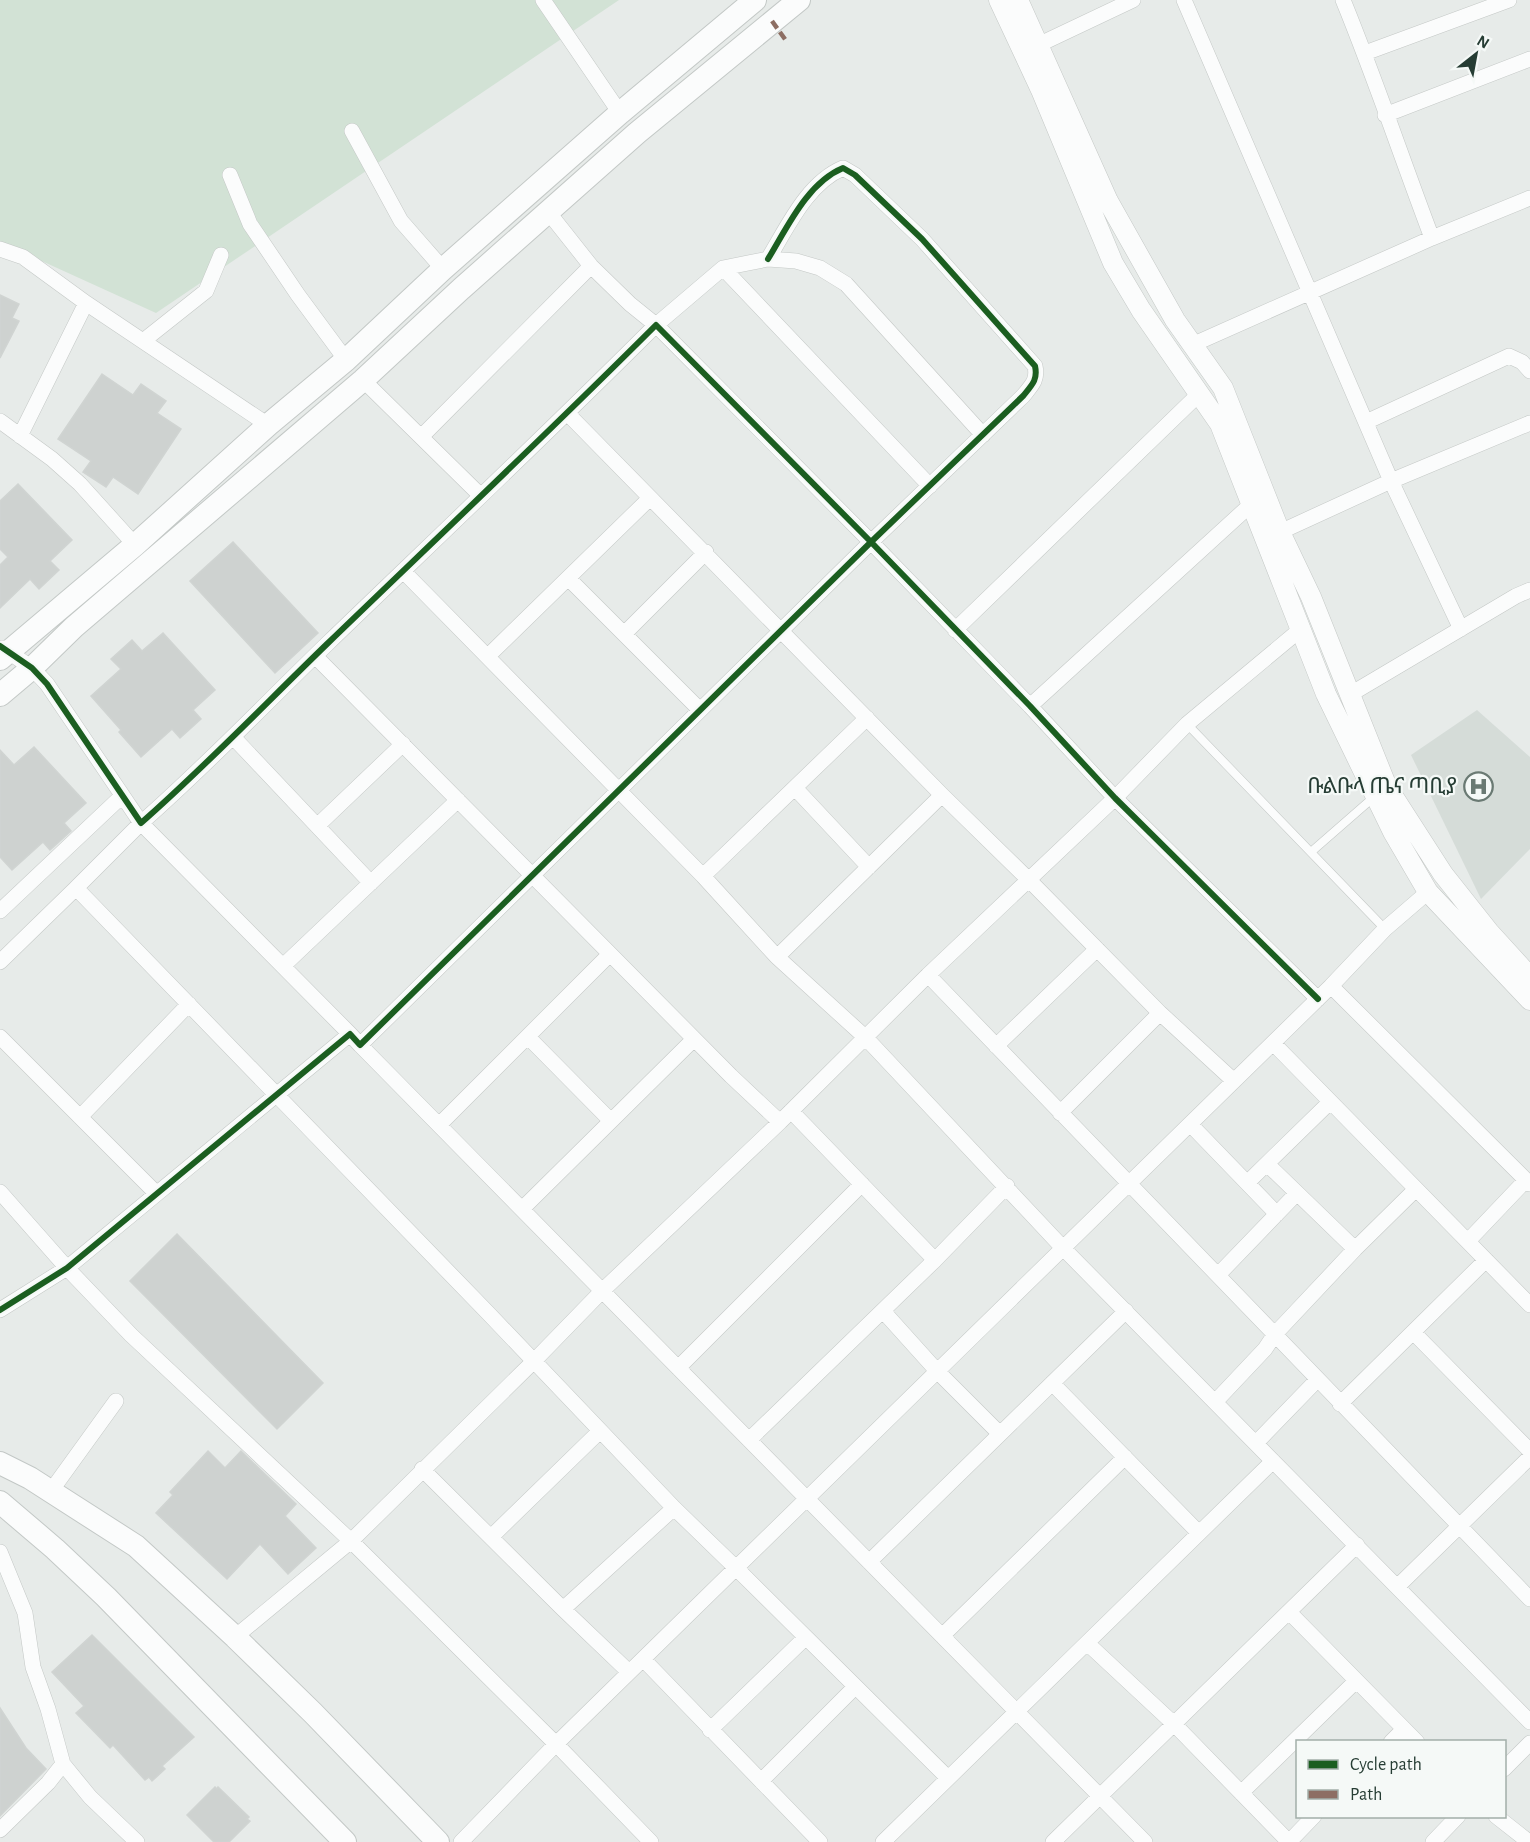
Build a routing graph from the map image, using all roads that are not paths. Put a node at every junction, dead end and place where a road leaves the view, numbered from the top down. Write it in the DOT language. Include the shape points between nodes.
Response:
graph roads {
  1 [pos="543,0"];
  2 [pos="755,0"];
  3 [pos="799,0"];
  4 [pos="999,0"];
  5 [pos="1018,0"];
  6 [pos="1133,0"];
  7 [pos="1184,0"];
  8 [pos="1342,0"];
  9 [pos="1509,0"];
  10 [pos="1038,45"];
  11 [pos="1365,53"];
  12 [pos="1530,59"];
  13 [pos="620,112"];
  14 [pos="1385,115"];
  15 [pos="352,131"];
  16 [pos="230,175"];
  17 [pos="1530,198"];
  18 [pos="549,213"];
  19 [pos="1432,238"];
  20 [pos="0,249"];
  21 [pos="221,255"];
  22 [pos="768,259"];
  23 [pos="591,266"];
  24 [pos="723,268"];
  25 [pos="443,269"];
  26 [pos="1311,293"];
  27 [pos="86,303"];
  28 [pos="656,325"];
  29 [pos="143,341"];
  30 [pos="1194,344"];
  31 [pos="346,360"];
  32 [pos="1530,371"];
  33 [pos="363,380"];
  34 [pos="1199,394"];
  35 [pos="567,413"];
  36 [pos="0,421"];
  37 [pos="1366,422"];
  38 [pos="1530,423"];
  39 [pos="268,425"];
  40 [pos="983,435"];
  41 [pos="20,436"];
  42 [pos="421,436"];
  43 [pos="1391,481"];
  44 [pos="930,486"];
  45 [pos="481,496"];
  46 [pos="650,498"];
  47 [pos="1258,498"];
  48 [pos="1280,532"];
  49 [pos="871,542"];
  50 [pos="135,545"];
  51 [pos="706,552"];
  52 [pos="403,571"];
  53 [pos="568,578"];
  54 [pos="1530,590"];
  55 [pos="1301,629"];
  56 [pos="1461,629"];
  57 [pos="782,630"];
  58 [pos="955,630"];
  59 [pos="624,634"];
  60 [pos="3,652"];
  61 [pos="315,656"];
  62 [pos="488,657"];
  63 [pos="32,668"];
  64 [pos="0,695"];
  65 [pos="1349,695"];
  66 [pos="1030,706"];
  67 [pos="700,710"];
  68 [pos="867,718"];
  69 [pos="1187,724"];
  70 [pos="234,738"];
  71 [pos="403,744"];
  72 [pos="795,789"];
  73 [pos="619,791"];
  74 [pos="942,795"];
  75 [pos="122,796"];
  76 [pos="1375,796"];
  77 [pos="1115,798"];
  78 [pos="458,800"];
  79 [pos="141,823"];
  80 [pos="317,826"];
  81 [pos="1311,852"];
  82 [pos="869,867"];
  83 [pos="703,876"];
  84 [pos="533,877"];
  85 [pos="1029,880"];
  86 [pos="371,883"];
  87 [pos="76,888"];
  88 [pos="1428,892"];
  89 [pos="0,910"];
  90 [pos="1385,929"];
  91 [pos="1097,949"];
  92 [pos="610,954"];
  93 [pos="777,957"];
  94 [pos="0,962"];
  95 [pos="284,966"];
  96 [pos="927,975"];
  97 [pos="1530,977"];
  98 [pos="1330,986"];
  99 [pos="1318,999"];
  100 [pos="1530,1000"];
  101 [pos="189,1004"];
  102 [pos="1160,1013"];
  103 [pos="0,1037"];
  104 [pos="528,1037"];
  105 [pos="865,1037"];
  106 [pos="355,1039"];
  107 [pos="694,1039"];
  108 [pos="1273,1043"];
  109 [pos="996,1046"];
  110 [pos="1234,1081"];
  111 [pos="277,1095"];
  112 [pos="1330,1102"];
  113 [pos="1060,1113"];
  114 [pos="80,1117"];
  115 [pos="786,1117"];
  116 [pos="611,1121"];
  117 [pos="1190,1124"];
  118 [pos="439,1125"];
  119 [pos="1267,1164"];
  120 [pos="1528,1182"];
  121 [pos="1247,1183"];
  122 [pos="862,1184"];
  123 [pos="1128,1184"];
  124 [pos="1007,1186"];
  125 [pos="1416,1189"];
  126 [pos="0,1192"];
  127 [pos="156,1193"];
  128 [pos="1297,1193"];
  129 [pos="522,1209"];
  130 [pos="1277,1214"];
  131 [pos="1468,1241"];
  132 [pos="1064,1248"];
  133 [pos="1355,1249"];
  134 [pos="935,1260"];
  135 [pos="1486,1260"];
  136 [pos="67,1268"];
  137 [pos="1218,1275"];
  138 [pos="602,1290"];
  139 [pos="1530,1305"];
  140 [pos="0,1310"];
  141 [pos="883,1311"];
  142 [pos="1126,1311"];
  143 [pos="1413,1332"];
  144 [pos="1275,1334"];
  145 [pos="533,1362"];
  146 [pos="678,1368"];
  147 [pos="937,1371"];
  148 [pos="1317,1380"];
  149 [pos="1052,1383"];
  150 [pos="116,1401"];
  151 [pos="1215,1402"];
  152 [pos="1340,1404"];
  153 [pos="600,1431"];
  154 [pos="1000,1434"];
  155 [pos="749,1440"];
  156 [pos="1256,1443"];
  157 [pos="1530,1451"];
  158 [pos="1125,1457"];
  159 [pos="1530,1457"];
  160 [pos="1273,1461"];
  161 [pos="0,1463"];
  162 [pos="422,1469"];
  163 [pos="51,1491"];
  164 [pos="807,1498"];
  165 [pos="0,1502"];
  166 [pos="674,1508"];
  167 [pos="1459,1527"];
  168 [pos="1199,1533"];
  169 [pos="491,1537"];
  170 [pos="351,1540"];
  171 [pos="1357,1545"];
  172 [pos="0,1552"];
  173 [pos="869,1562"];
  174 [pos="736,1568"];
  175 [pos="1397,1587"];
  176 [pos="1530,1599"];
  177 [pos="563,1609"];
  178 [pos="1289,1612"];
  179 [pos="942,1636"];
  180 [pos="235,1637"];
  181 [pos="805,1638"];
  182 [pos="1087,1642"];
  183 [pos="643,1659"];
  184 [pos="629,1672"];
  185 [pos="1356,1680"];
  186 [pos="855,1687"];
  187 [pos="1017,1712"];
  188 [pos="1530,1722"];
  189 [pos="1174,1725"];
  190 [pos="1404,1729"];
  191 [pos="710,1730"];
  192 [pos="1393,1740"];
  193 [pos="1414,1740"];
  194 [pos="1530,1743"];
  195 [pos="556,1744"];
  196 [pos="63,1764"];
  197 [pos="1506,1767"];
  198 [pos="948,1778"];
  199 [pos="761,1781"];
  200 [pos="1241,1793"];
  201 [pos="1100,1796"];
  202 [pos="1312,1818"];
  203 [pos="1456,1818"];
  204 [pos="1499,1818"];
  205 [pos="0,1830"];
  206 [pos="338,1839"];
  207 [pos="137,1842"];
  208 [pos="438,1842"];
  209 [pos="461,1842"];
  210 [pos="651,1842"];
  211 [pos="820,1842"];
  212 [pos="883,1842"];
  213 [pos="1053,1842"];
  214 [pos="1145,1842"];
  215 [pos="1289,1842"];
  216 [pos="1433,1842"];
  217 [pos="1529,1842"];
  1 -- 13 [label="street"];
  2 -- 13 [label="main road"];
  3 -- 18 [label="main road" via="637,133"];
  4 -- 34 [label="street" via="1113,263"];
  5 -- 10 [label="street"];
  6 -- 10 [label="street"];
  7 -- 26 [label="street"];
  8 -- 11 [label="street"];
  9 -- 11 [label="street"];
  10 -- 30 [label="street" via="1108,201 1152,283"];
  11 -- 14 [label="street"];
  12 -- 14 [label="street"];
  13 -- 25 [label="main road"];
  14 -- 19 [label="street"];
  15 -- 25 [label="street" via="401,221"];
  16 -- 31 [label="street" via="250,224"];
  17 -- 19 [label="street"];
  18 -- 23 [label="street"];
  18 -- 33 [label="main road"];
  19 -- 26 [label="street"];
  20 -- 27 [label="street" via="23,258"];
  21 -- 29 [label="street" via="206,291"];
  22 -- 24 [label="street"];
  22 -- 40 [label="street" via="820,268 846,284"];
  22 -- 40 [label="street" via="813,191 843,168 855,175 922,239 1035,366 1035,381"];
  23 -- 28 [label="street"];
  23 -- 42 [label="street"];
  24 -- 28 [label="street"];
  24 -- 44 [label="street"];
  25 -- 31 [label="main road"];
  26 -- 30 [label="street"];
  26 -- 37 [label="street"];
  27 -- 29 [label="street"];
  27 -- 41 [label="street"];
  28 -- 35 [label="street"];
  28 -- 49 [label="street"];
  29 -- 39 [label="street"];
  30 -- 47 [label="street" via="1223,388"];
  31 -- 39 [label="main road"];
  32 -- 37 [label="street" via="1509,356"];
  33 -- 42 [label="street"];
  33 -- 63 [label="main road" via="74,627"];
  34 -- 47 [label="street" via="1220,424"];
  34 -- 58 [label="street"];
  35 -- 45 [label="street"];
  35 -- 46 [label="street"];
  36 -- 41 [label="street"];
  37 -- 43 [label="street"];
  38 -- 43 [label="street"];
  39 -- 50 [label="main road"];
  40 -- 44 [label="street"];
  41 -- 50 [label="street" via="80,484"];
  42 -- 45 [label="street"];
  43 -- 48 [label="street"];
  43 -- 56 [label="street"];
  44 -- 49 [label="street"];
  45 -- 52 [label="street"];
  46 -- 51 [label="street"];
  46 -- 53 [label="street"];
  47 -- 48 [label="street"];
  47 -- 55 [label="street"];
  47 -- 66 [label="street"];
  48 -- 65 [label="street" via="1311,597"];
  49 -- 57 [label="street"];
  49 -- 58 [label="street"];
  50 -- 60 [label="main road"];
  51 -- 57 [label="street"];
  51 -- 59 [label="street"];
  52 -- 61 [label="street"];
  52 -- 62 [label="street"];
  53 -- 59 [label="street"];
  53 -- 62 [label="street"];
  54 -- 56 [label="street"];
  55 -- 69 [label="street"];
  55 -- 76 [label="street" via="1326,694"];
  56 -- 65 [label="street"];
  57 -- 67 [label="street"];
  57 -- 68 [label="street"];
  58 -- 66 [label="street"];
  59 -- 67 [label="street"];
  60 -- 63 [label="street"];
  61 -- 70 [label="street"];
  61 -- 71 [label="street"];
  62 -- 73 [label="street"];
  63 -- 64 [label="main road"];
  63 -- 75 [label="street" via="47,684"];
  65 -- 97 [label="street" via="1387,787 1443,874"];
  66 -- 77 [label="street"];
  67 -- 73 [label="street"];
  68 -- 72 [label="street"];
  68 -- 74 [label="street"];
  69 -- 77 [label="street"];
  69 -- 81 [label="lane"];
  70 -- 79 [label="street"];
  70 -- 80 [label="street"];
  71 -- 78 [label="street"];
  71 -- 80 [label="street"];
  72 -- 82 [label="street"];
  72 -- 83 [label="street"];
  73 -- 83 [label="street"];
  73 -- 84 [label="street"];
  74 -- 82 [label="street"];
  74 -- 85 [label="street"];
  75 -- 79 [label="street"];
  75 -- 89 [label="street"];
  76 -- 81 [label="lane"];
  76 -- 88 [label="street"];
  77 -- 85 [label="street"];
  77 -- 99 [label="street"];
  78 -- 84 [label="street"];
  78 -- 86 [label="street"];
  79 -- 87 [label="street"];
  79 -- 95 [label="street"];
  80 -- 86 [label="street"];
  81 -- 90 [label="lane"];
  82 -- 93 [label="street"];
  83 -- 93 [label="street"];
  84 -- 92 [label="street"];
  84 -- 106 [label="street"];
  85 -- 91 [label="street"];
  85 -- 96 [label="street"];
  86 -- 95 [label="street"];
  87 -- 94 [label="street"];
  87 -- 101 [label="street"];
  88 -- 90 [label="street"];
  88 -- 100 [label="street"];
  90 -- 98 [label="street"];
  91 -- 102 [label="street"];
  91 -- 109 [label="street"];
  92 -- 104 [label="street"];
  92 -- 107 [label="street"];
  93 -- 105 [label="street"];
  95 -- 106 [label="street"];
  96 -- 105 [label="street"];
  96 -- 109 [label="street"];
  98 -- 99 [label="street"];
  98 -- 120 [label="street"];
  99 -- 108 [label="street"];
  101 -- 111 [label="street"];
  101 -- 114 [label="street"];
  102 -- 110 [label="street"];
  102 -- 113 [label="street"];
  103 -- 114 [label="street"];
  104 -- 116 [label="street"];
  104 -- 118 [label="street"];
  105 -- 115 [label="street"];
  105 -- 124 [label="street"];
  106 -- 111 [label="street"];
  106 -- 118 [label="street"];
  107 -- 115 [label="street"];
  107 -- 116 [label="street"];
  108 -- 110 [label="street"];
  108 -- 112 [label="street"];
  109 -- 113 [label="street"];
  110 -- 117 [label="street"];
  111 -- 127 [label="street"];
  111 -- 145 [label="street"];
  112 -- 119 [label="street"];
  112 -- 125 [label="street"];
  113 -- 123 [label="street"];
  114 -- 127 [label="street"];
  115 -- 122 [label="street"];
  115 -- 138 [label="street"];
  116 -- 129 [label="street"];
  117 -- 121 [label="street"];
  117 -- 123 [label="street"];
  118 -- 129 [label="street"];
  119 -- 121 [label="street"];
  119 -- 128 [label="street"];
  120 -- 131 [label="street"];
  121 -- 130 [label="street"];
  122 -- 134 [label="street"];
  122 -- 146 [label="street"];
  123 -- 132 [label="street"];
  123 -- 137 [label="street"];
  124 -- 132 [label="street"];
  124 -- 134 [label="street"];
  125 -- 131 [label="street"];
  125 -- 133 [label="street"];
  126 -- 136 [label="street"];
  127 -- 136 [label="street"];
  128 -- 130 [label="street"];
  128 -- 133 [label="street"];
  129 -- 138 [label="street"];
  130 -- 137 [label="street"];
  131 -- 135 [label="street"];
  132 -- 142 [label="street"];
  132 -- 147 [label="street"];
  133 -- 144 [label="street"];
  134 -- 141 [label="street"];
  135 -- 139 [label="street"];
  135 -- 143 [label="street"];
  136 -- 140 [label="street"];
  136 -- 170 [label="street" via="131,1335"];
  137 -- 144 [label="street"];
  138 -- 145 [label="street"];
  138 -- 146 [label="street"];
  141 -- 147 [label="street"];
  141 -- 155 [label="street"];
  142 -- 149 [label="street"];
  142 -- 151 [label="street"];
  143 -- 152 [label="street"];
  143 -- 157 [label="street"];
  144 -- 148 [label="street"];
  144 -- 151 [label="street"];
  145 -- 153 [label="street"];
  145 -- 162 [label="street"];
  146 -- 155 [label="street"];
  147 -- 154 [label="street"];
  147 -- 164 [label="street"];
  148 -- 152 [label="street"];
  148 -- 156 [label="street"];
  149 -- 154 [label="street"];
  149 -- 158 [label="street"];
  150 -- 163 [label="street"];
  151 -- 156 [label="street"];
  152 -- 167 [label="street"];
  153 -- 166 [label="street"];
  153 -- 169 [label="street"];
  154 -- 173 [label="street"];
  155 -- 164 [label="street"];
  156 -- 160 [label="street"];
  158 -- 168 [label="street"];
  158 -- 179 [label="street"];
  159 -- 167 [label="street"];
  160 -- 168 [label="street"];
  160 -- 171 [label="street"];
  161 -- 163 [label="main road"];
  162 -- 169 [label="street"];
  162 -- 170 [label="street"];
  163 -- 180 [label="main road" via="136,1546"];
  164 -- 173 [label="street"];
  164 -- 174 [label="street"];
  165 -- 206 [label="main road" via="106,1597"];
  166 -- 174 [label="street"];
  166 -- 177 [label="street"];
  167 -- 175 [label="street"];
  167 -- 176 [label="street"];
  168 -- 182 [label="street"];
  169 -- 177 [label="street"];
  170 -- 180 [label="street"];
  170 -- 195 [label="street"];
  171 -- 175 [label="street"];
  171 -- 178 [label="street"];
  172 -- 196 [label="street" via="25,1613 33,1667"];
  173 -- 179 [label="street"];
  174 -- 181 [label="street"];
  174 -- 183 [label="street"];
  175 -- 188 [label="street"];
  177 -- 184 [label="street"];
  178 -- 185 [label="street"];
  178 -- 189 [label="street"];
  179 -- 187 [label="street"];
  180 -- 208 [label="main road"];
  181 -- 186 [label="street"];
  181 -- 191 [label="street"];
  182 -- 187 [label="street"];
  182 -- 189 [label="street"];
  183 -- 184 [label="street"];
  183 -- 191 [label="street"];
  184 -- 195 [label="street"];
  185 -- 190 [label="street"];
  185 -- 200 [label="street"];
  186 -- 198 [label="street"];
  186 -- 199 [label="street"];
  187 -- 198 [label="street"];
  187 -- 201 [label="street"];
  189 -- 200 [label="street"];
  189 -- 201 [label="street"];
  190 -- 192 [label="street"];
  190 -- 193 [label="street"];
  191 -- 199 [label="street"];
  194 -- 197 [label="street"];
  195 -- 209 [label="street"];
  195 -- 210 [label="street"];
  196 -- 205 [label="street"];
  196 -- 207 [label="street" via="90,1797"];
  198 -- 212 [label="street"];
  199 -- 211 [label="street"];
  200 -- 215 [label="street"];
  201 -- 213 [label="street"];
  201 -- 214 [label="street"];
  202 -- 215 [label="street"];
  203 -- 216 [label="street"];
  204 -- 217 [label="street"];
}
